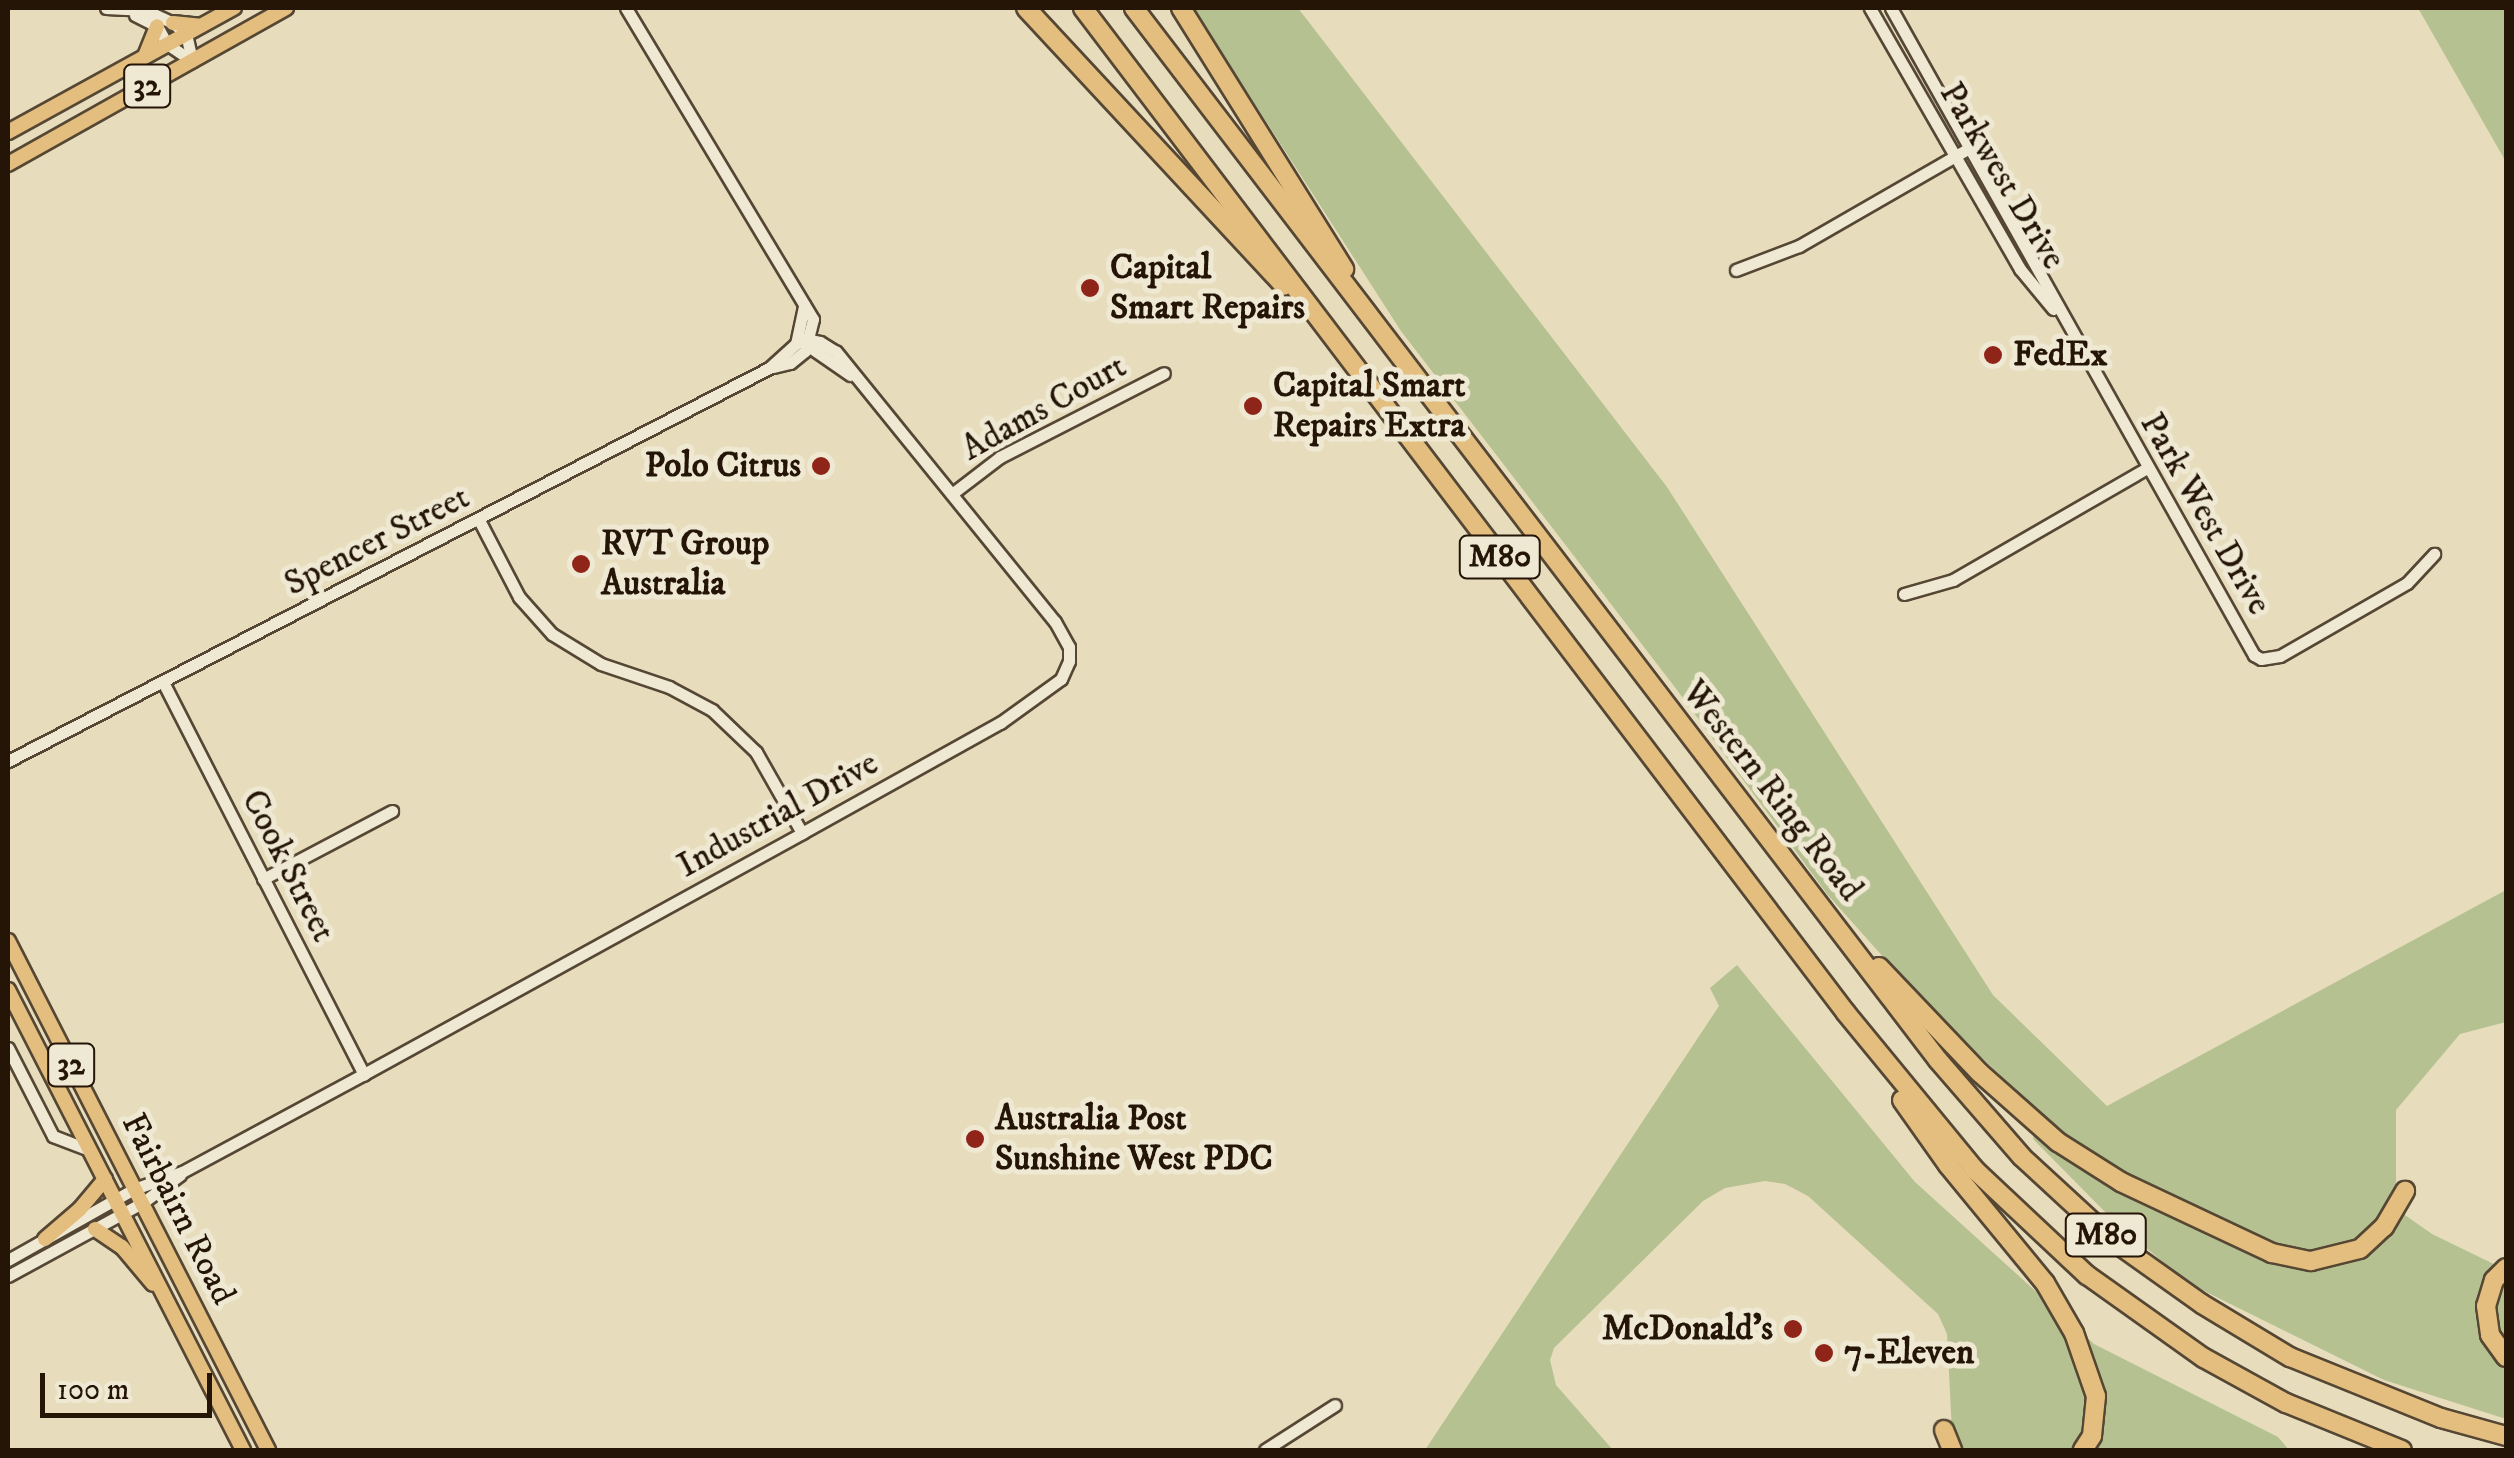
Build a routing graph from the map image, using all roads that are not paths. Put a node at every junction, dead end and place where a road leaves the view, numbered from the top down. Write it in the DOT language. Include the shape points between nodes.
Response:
graph roads {
  1 [pos="104,8"];
  2 [pos="234,8"];
  3 [pos="286,8"];
  4 [pos="626,8"];
  5 [pos="1026,8"];
  6 [pos="1083,8"];
  7 [pos="1134,8"];
  8 [pos="1181,8"];
  9 [pos="1870,8"];
  10 [pos="1891,8"];
  11 [pos="165,24"];
  12 [pos="200,26"];
  13 [pos="186,34"];
  14 [pos="167,44"];
  15 [pos="145,56"];
  16 [pos="192,61"];
  17 [pos="8,132"];
  18 [pos="1971,147"];
  19 [pos="1955,156"];
  20 [pos="8,164"];
  21 [pos="1736,270"];
  22 [pos="2062,320"];
  23 [pos="1328,331"];
  24 [pos="806,342"];
  25 [pos="1405,367"];
  26 [pos="1164,373"];
  27 [pos="2147,468"];
  28 [pos="953,493"];
  29 [pos="479,520"];
  30 [pos="2434,554"];
  31 [pos="1904,594"];
  32 [pos="163,682"];
  33 [pos="8,761"];
  34 [pos="392,811"];
  35 [pos="802,833"];
  36 [pos="1741,875"];
  37 [pos="263,879"];
  38 [pos="1810,894"];
  39 [pos="8,941"];
  40 [pos="8,990"];
  41 [pos="8,1048"];
  42 [pos="364,1074"];
  43 [pos="90,1150"];
  44 [pos="182,1172"];
  45 [pos="105,1179"];
  46 [pos="134,1189"];
  47 [pos="2405,1191"];
  48 [pos="116,1199"];
  49 [pos="142,1204"];
  50 [pos="124,1213"];
  51 [pos="95,1229"];
  52 [pos="45,1238"];
  53 [pos="8,1260"];
  54 [pos="2506,1268"];
  55 [pos="8,1276"];
  56 [pos="162,1290"];
  57 [pos="2506,1358"];
  58 [pos="1334,1405"];
  59 [pos="1944,1430"];
  60 [pos="2506,1436"];
  61 [pos="243,1450"];
  62 [pos="268,1450"];
  63 [pos="1265,1450"];
  64 [pos="1952,1450"];
  65 [pos="2083,1450"];
  66 [pos="2402,1450"];
  1 -- 11 [label="street" via="145,10"];
  2 -- 12 [label="main road, 32"];
  3 -- 16 [label="main road, 32"];
  4 -- 24 [label="street" via="804,305"];
  5 -- 23 [label="highway"];
  6 -- 23 [label="highway, M80"];
  7 -- 25 [label="highway, Western Ring Road / M80"];
  8 -- 25 [label="highway"];
  9 -- 19 [label="street, Parkwest Drive"];
  10 -- 18 [label="street, Parkwest Drive"];
  11 -- 12 [label="main road"];
  11 -- 13 [label="street"];
  11 -- 14 [label="street"];
  11 -- 15 [label="main road"];
  12 -- 13 [label="main road, 32"];
  13 -- 14 [label="main road, 32"];
  13 -- 16 [label="street"];
  14 -- 15 [label="main road, 32"];
  14 -- 16 [label="street"];
  15 -- 17 [label="main road, 32"];
  16 -- 20 [label="main road, 32"];
  18 -- 19 [label="street"];
  18 -- 22 [label="street, Parkwest Drive"];
  19 -- 21 [label="street" via="1800,246"];
  19 -- 22 [label="street, Parkwest Drive" via="2020,269"];
  22 -- 27 [label="street, Park West Drive"];
  23 -- 36 [label="highway, M80"];
  24 -- 28 [label="street, Industrial Drive" via="836,352"];
  24 -- 29 [label="street, Spencer Street" via="770,368"];
  25 -- 38 [label="highway, Western Ring Road / M80"];
  26 -- 28 [label="street, Adams Court" via="1000,456"];
  27 -- 30 [label="street, Park West Drive" via="2261,659 2280,656 2407,583"];
  27 -- 31 [label="street" via="1953,580"];
  28 -- 35 [label="street, Industrial Drive" via="1054,622 1069,662 1061,679 1000,723"];
  29 -- 32 [label="street, Spencer Street"];
  29 -- 35 [label="street" via="519,598 552,634 600,664 712,710 756,752"];
  32 -- 33 [label="street, Spencer Street"];
  32 -- 37 [label="street, Cook Street"];
  34 -- 37 [label="street"];
  35 -- 42 [label="street, Industrial Drive"];
  36 -- 65 [label="highway" via="1948,1165 2060,1306 2096,1396 2092,1436"];
  36 -- 66 [label="highway, M80" via="1928,1116 2051,1244 2204,1358 2286,1402"];
  37 -- 42 [label="street, Cook Street"];
  38 -- 47 [label="highway" via="2011,1102 2142,1193 2272,1252 2311,1261 2360,1249 2384,1227"];
  38 -- 60 [label="highway, Western Ring Road / M80" via="1976,1106 2112,1240 2290,1357 2441,1418"];
  39 -- 46 [label="main road, Fairbairn Road / 32"];
  40 -- 43 [label="main road, Fairbairn Road / 32"];
  41 -- 43 [label="street" via="53,1136"];
  42 -- 44 [label="street, Industrial Drive"];
  43 -- 45 [label="main road, Fairbairn Road / 32"];
  44 -- 46 [label="street, Industrial Drive"];
  44 -- 49 [label="street, Industrial Drive"];
  45 -- 48 [label="main road, Fairbairn Road / 32"];
  45 -- 52 [label="main road"];
  46 -- 48 [label="street, Industrial Drive"];
  46 -- 49 [label="main road, Fairbairn Road / 32"];
  48 -- 50 [label="main road, Fairbairn Road / 32"];
  48 -- 52 [label="street, Industrial Drive"];
  49 -- 50 [label="street, Industrial Drive"];
  49 -- 62 [label="main road, Fairbairn Road / 32"];
  50 -- 51 [label="street, Industrial Drive"];
  50 -- 56 [label="main road, Fairbairn Road / 32"];
  51 -- 55 [label="street, Industrial Drive"];
  51 -- 56 [label="main road"];
  52 -- 53 [label="street, Industrial Drive"];
  54 -- 57 [label="highway" via="2494,1280 2486,1306 2490,1335"];
  56 -- 61 [label="main road, Fairbairn Road / 32"];
  58 -- 63 [label="street"];
  59 -- 64 [label="highway"];
}
